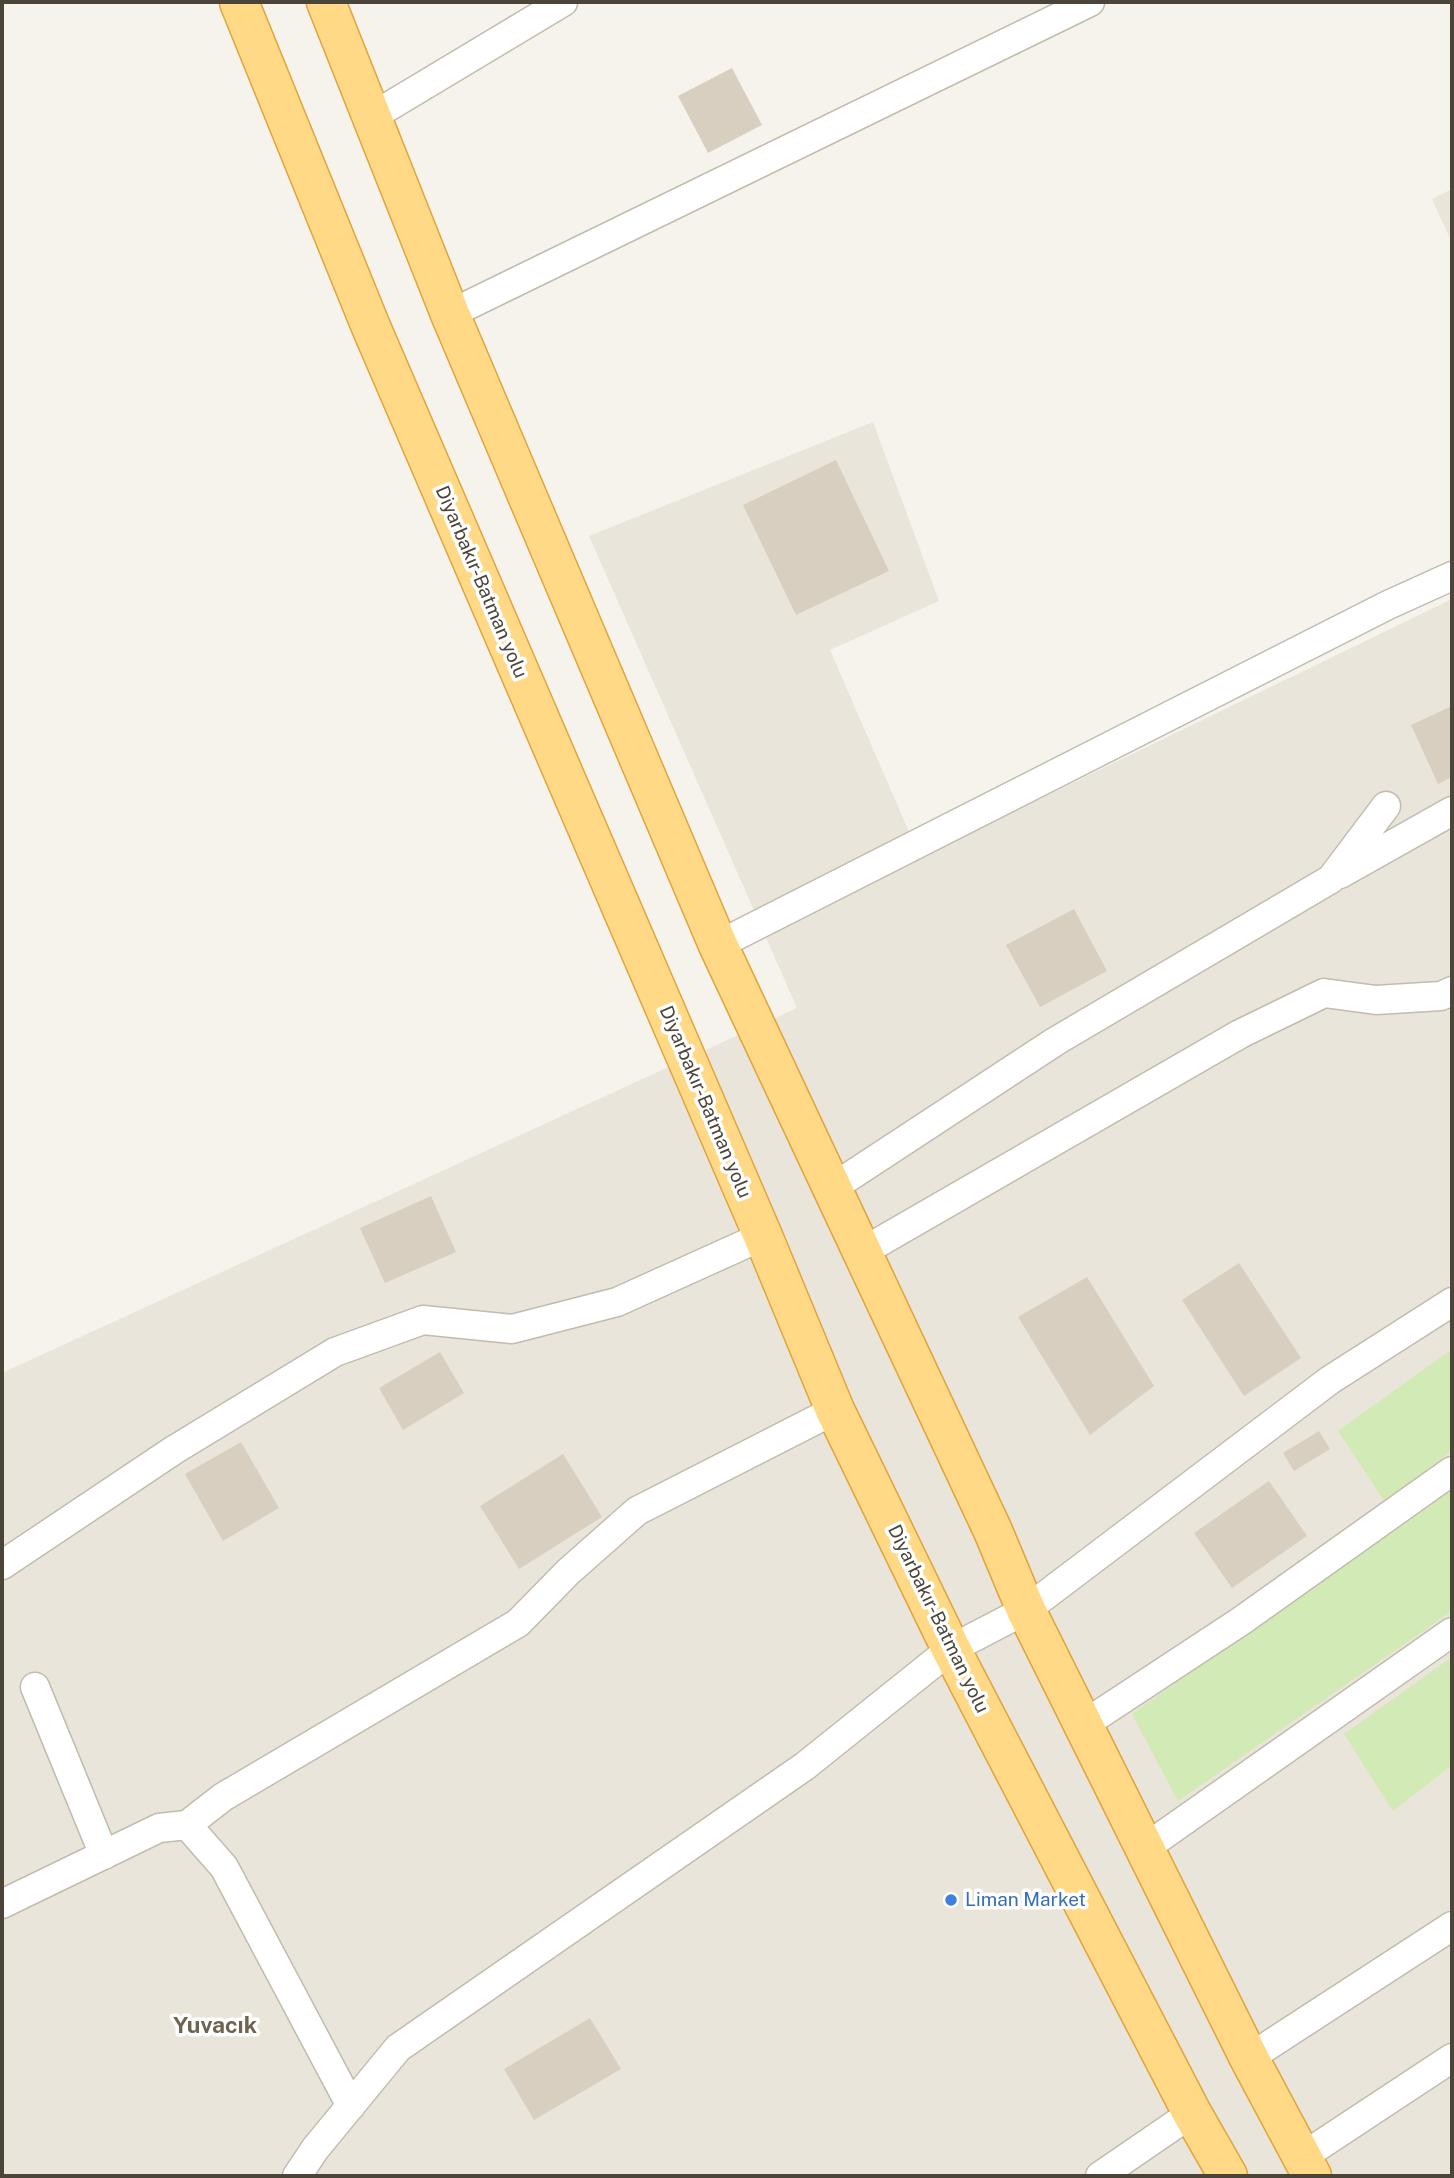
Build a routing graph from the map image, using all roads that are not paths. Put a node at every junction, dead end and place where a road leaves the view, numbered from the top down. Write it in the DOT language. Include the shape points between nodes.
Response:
graph roads {
  1 [pos="239,2"];
  2 [pos="326,2"];
  3 [pos="563,2"];
  4 [pos="1090,2"];
  5 [pos="373,116"];
  6 [pos="450,314"];
  7 [pos="1452,576"];
  8 [pos="1386,806"];
  9 [pos="1452,811"];
  10 [pos="1331,878"];
  11 [pos="718,945"];
  12 [pos="1452,991"];
  13 [pos="832,1188"];
  14 [pos="763,1236"];
  15 [pos="862,1252"];
  16 [pos="1452,1302"];
  17 [pos="835,1410"];
  18 [pos="1452,1471"];
  19 [pos="2,1564"];
  20 [pos="1026,1610"];
  21 [pos="1452,1632"];
  22 [pos="951,1649"];
  23 [pos="34,1686"];
  24 [pos="1083,1725"];
  25 [pos="187,1825"];
  26 [pos="1145,1848"];
  27 [pos="104,1855"];
  28 [pos="2,1904"];
  29 [pos="1452,1926"];
  30 [pos="1249,2058"];
  31 [pos="1452,2058"];
  32 [pos="351,2105"];
  33 [pos="1192,2113"];
  34 [pos="1307,2167"];
  35 [pos="297,2176"];
  36 [pos="1100,2176"];
  37 [pos="1228,2176"];
  1 -- 14 [label="highway, Diyarbakır-Batman yolu" via="371,327"];
  2 -- 5 [label="highway"];
  3 -- 5 [label="street"];
  4 -- 6 [label="street"];
  5 -- 6 [label="highway"];
  6 -- 11 [label="highway"];
  7 -- 11 [label="street"];
  8 -- 10 [label="street"];
  9 -- 10 [label="street"];
  10 -- 13 [label="street" via="1056,1041"];
  11 -- 13 [label="highway"];
  12 -- 15 [label="street" via="1441,996 1377,1000 1324,993 1240,1034"];
  13 -- 15 [label="highway"];
  14 -- 17 [label="highway, Diyarbakır-Batman yolu"];
  14 -- 19 [label="street" via="617,1302 512,1329 423,1320 335,1352 174,1450"];
  15 -- 20 [label="highway"];
  16 -- 20 [label="street" via="1330,1380"];
  17 -- 22 [label="highway, Diyarbakır-Batman yolu"];
  17 -- 25 [label="street" via="637,1511 518,1623 223,1797"];
  18 -- 24 [label="street" via="1241,1621"];
  20 -- 22 [label="street"];
  20 -- 24 [label="highway"];
  21 -- 26 [label="street"];
  22 -- 32 [label="street" via="805,1766 398,2048"];
  22 -- 33 [label="highway, Diyarbakır-Batman yolu"];
  23 -- 27 [label="street"];
  24 -- 26 [label="highway"];
  25 -- 27 [label="street" via="159,1828"];
  25 -- 32 [label="street" via="224,1867"];
  26 -- 30 [label="highway"];
  27 -- 28 [label="street"];
  29 -- 30 [label="street"];
  30 -- 34 [label="highway"];
  31 -- 34 [label="street"];
  32 -- 35 [label="street"];
  33 -- 36 [label="street"];
  33 -- 37 [label="highway, Diyarbakır-Batman yolu"];
}
